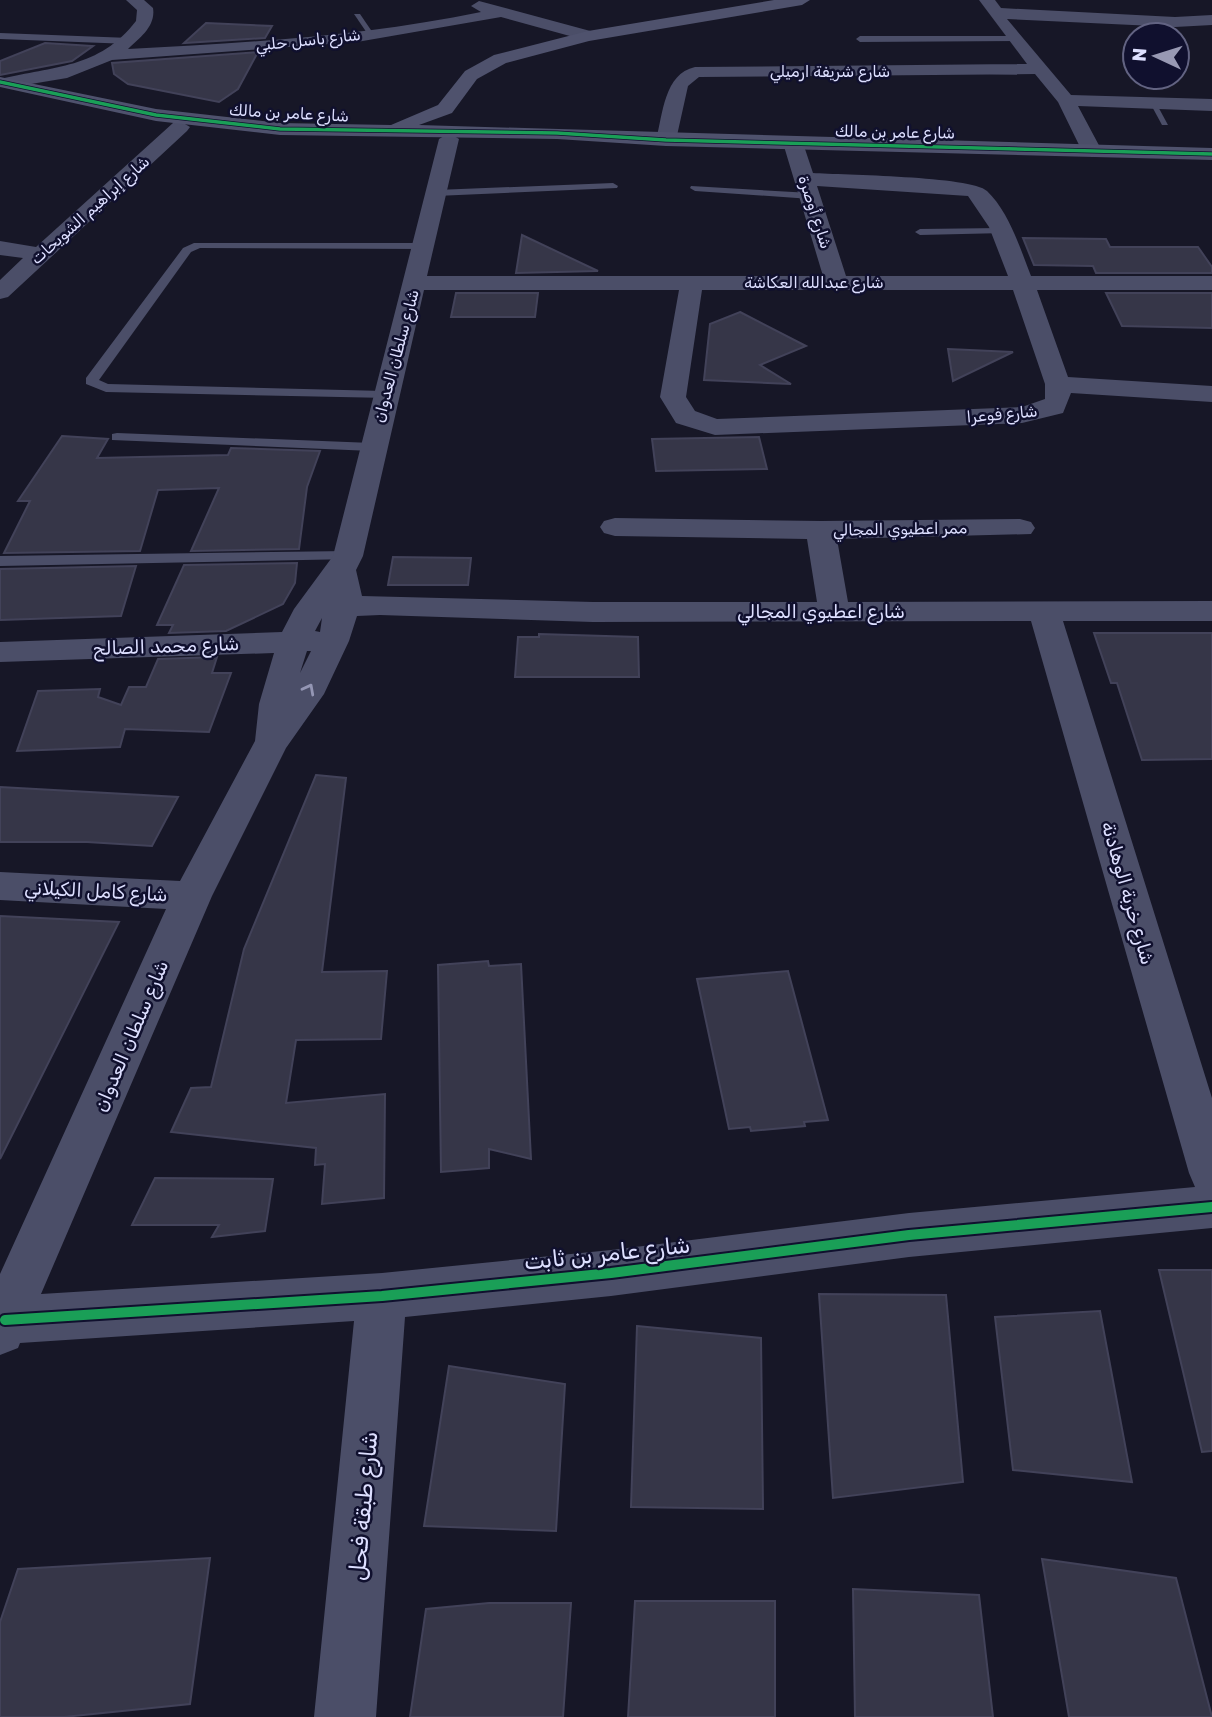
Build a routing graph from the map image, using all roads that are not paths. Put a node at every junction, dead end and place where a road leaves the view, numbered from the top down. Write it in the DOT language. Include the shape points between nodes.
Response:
graph roads {
  1 [pos="134,0"];
  2 [pos="457,0"];
  3 [pos="791,1"];
  4 [pos="990,6"];
  5 [pos="502,12"];
  6 [pos="356,16"];
  7 [pos="1193,19"];
  8 [pos="242,32"];
  9 [pos="372,34"];
  10 [pos="588,36"];
  11 [pos="0,37"];
  12 [pos="860,39"];
  13 [pos="1015,39"];
  14 [pos="130,41"];
  15 [pos="225,48"];
  16 [pos="112,55"];
  17 [pos="1043,69"];
  18 [pos="78,71"];
  19 [pos="2,85"];
  20 [pos="64,95"];
  21 [pos="1066,100"];
  22 [pos="1152,103"];
  23 [pos="1212,105"];
  24 [pos="444,109"];
  25 [pos="1165,123"];
  26 [pos="184,124"];
  27 [pos="372,131"];
  28 [pos="484,131"];
  29 [pos="580,136"];
  30 [pos="449,139"];
  31 [pos="666,140"];
  32 [pos="793,143"];
  33 [pos="1092,151"];
  34 [pos="1211,154"];
  35 [pos="613,186"];
  36 [pos="695,188"];
  37 [pos="808,188"];
  38 [pos="436,193"];
  39 [pos="920,232"];
  40 [pos="1001,232"];
  41 [pos="424,246"];
  42 [pos="0,248"];
  43 [pos="39,254"];
  44 [pos="836,281"];
  45 [pos="692,282"];
  46 [pos="415,283"];
  47 [pos="1020,283"];
  48 [pos="1212,283"];
  49 [pos="0,292"];
  50 [pos="1058,384"];
  51 [pos="1212,394"];
  52 [pos="384,395"];
  53 [pos="117,437"];
  54 [pos="372,447"];
  55 [pos="615,527"];
  56 [pos="1020,528"];
  57 [pos="821,530"];
  58 [pos="0,561"];
  59 [pos="345,564"];
  60 [pos="834,611"];
  61 [pos="1212,611"];
  62 [pos="1045,613"];
  63 [pos="339,623"];
  64 [pos="303,625"];
  65 [pos="0,652"];
  66 [pos="270,746"];
  67 [pos="0,886"];
  68 [pos="192,895"];
  69 [pos="1212,1173"];
  70 [pos="1212,1207"];
  71 [pos="382,1296"];
  72 [pos="3,1326"];
  73 [pos="345,1717"];
  1 -- 14 [label="street" via="147,15"];
  2 -- 5 [label="street"];
  3 -- 10 [label="street"];
  4 -- 7 [label="street"];
  4 -- 13 [label="street"];
  5 -- 9 [label="street, شارع باسل حلبي"];
  5 -- 10 [label="street"];
  6 -- 9 [label="lane"];
  8 -- 15 [label="street"];
  9 -- 15 [label="street, شارع باسل حلبي"];
  10 -- 24 [label="street" via="487,64 471,75"];
  11 -- 14 [label="lane"];
  12 -- 13 [label="lane"];
  13 -- 17 [label="street"];
  14 -- 16 [label="street"];
  15 -- 16 [label="street, شارع باسل حلبي"];
  16 -- 18 [label="street"];
  17 -- 21 [label="street"];
  17 -- 31 [label="street, شارع شريفة ارميلي" via="695,72 679,86"];
  18 -- 19 [label="street"];
  18 -- 20 [label="street" via="66,83"];
  19 -- 20 [label="street, شارع عامر بن مالك"];
  19 -- 26 [label="street, شارع عامر بن مالك" via="135,121"];
  20 -- 26 [label="street, شارع عامر بن مالك"];
  21 -- 22 [label="street"];
  21 -- 33 [label="street"];
  22 -- 23 [label="street"];
  22 -- 25 [label="lane"];
  24 -- 27 [label="street"];
  24 -- 28 [label="street" via="458,125"];
  26 -- 27 [label="street, شارع عامر بن مالك"];
  26 -- 30 [label="street, شارع عامر بن مالك" via="299,138"];
  26 -- 43 [label="street, شارع إبراهيم الشويحات"];
  27 -- 28 [label="street, شارع عامر بن مالك"];
  28 -- 29 [label="street, شارع عامر بن مالك"];
  29 -- 30 [label="street, شارع عامر بن مالك"];
  29 -- 31 [label="street, شارع عامر بن مالك"];
  30 -- 38 [label="street, شارع سلطان العدوان"];
  31 -- 32 [label="street, شارع عامر بن مالك"];
  32 -- 33 [label="street, شارع عامر بن مالك"];
  32 -- 37 [label="street, شارع أوصرة"];
  33 -- 34 [label="street, شارع عامر بن مالك"];
  35 -- 38 [label="lane"];
  36 -- 37 [label="lane"];
  37 -- 40 [label="street, شارع فوعرا" via="969,190 981,195"];
  37 -- 44 [label="street, شارع أوصرة"];
  38 -- 41 [label="street, شارع سلطان العدوان"];
  39 -- 40 [label="lane"];
  40 -- 47 [label="street, شارع فوعرا"];
  41 -- 46 [label="street, شارع سلطان العدوان"];
  41 -- 52 [label="lane" via="198,245 187,250 91,381 106,388"];
  42 -- 43 [label="street"];
  43 -- 49 [label="street, شارع إبراهيم الشويحات"];
  44 -- 45 [label="street, شارع عبدالله العكاشة"];
  44 -- 47 [label="street, شارع عبدالله العكاشة"];
  45 -- 46 [label="street, شارع عبدالله العكاشة"];
  45 -- 50 [label="street, شارع فوعرا" via="673,397 685,417 698,423 757,427 1022,415 1054,407"];
  46 -- 52 [label="street, شارع سلطان العدوان"];
  47 -- 48 [label="street, شارع عبدالله العكاشة"];
  47 -- 50 [label="street, شارع فوعرا"];
  50 -- 51 [label="street"];
  52 -- 54 [label="street, شارع سلطان العدوان"];
  53 -- 54 [label="lane"];
  54 -- 59 [label="street, شارع سلطان العدوان"];
  55 -- 57 [label="street"];
  56 -- 57 [label="street, ممر اعطيوي المجالي"];
  57 -- 60 [label="street, ممر اعطيوي المجالي"];
  58 -- 59 [label="lane"];
  59 -- 63 [label="street, شارع سلطان العدوان" via="347,584"];
  59 -- 64 [label="street, شارع سلطان العدوان"];
  60 -- 62 [label="street, شارع اعطيوي المجالي"];
  60 -- 63 [label="street, شارع اعطيوي المجالي" via="430,610 399,618"];
  61 -- 62 [label="street, شارع اعطيوي المجالي"];
  62 -- 69 [label="street, شارع خربة الوهادنة"];
  63 -- 64 [label="street, شارع محمد الصالح"];
  66 -- 63 [label="street, شارع سلطان العدوان, one-way" via="307,694"];
  64 -- 65 [label="street, شارع محمد الصالح"];
  64 -- 66 [label="street, شارع سلطان العدوان" via="280,685"];
  66 -- 68 [label="street, شارع سلطان العدوان"];
  67 -- 68 [label="street, شارع كامل الكيلاني"];
  68 -- 72 [label="street, شارع سلطان العدوان"];
  70 -- 71 [label="street, شارع عامر بن ثابت" via="1079,1217"];
  71 -- 72 [label="street, شارع عامر بن ثابت"];
  71 -- 73 [label="street, شارع طبقة فحل"];
}
